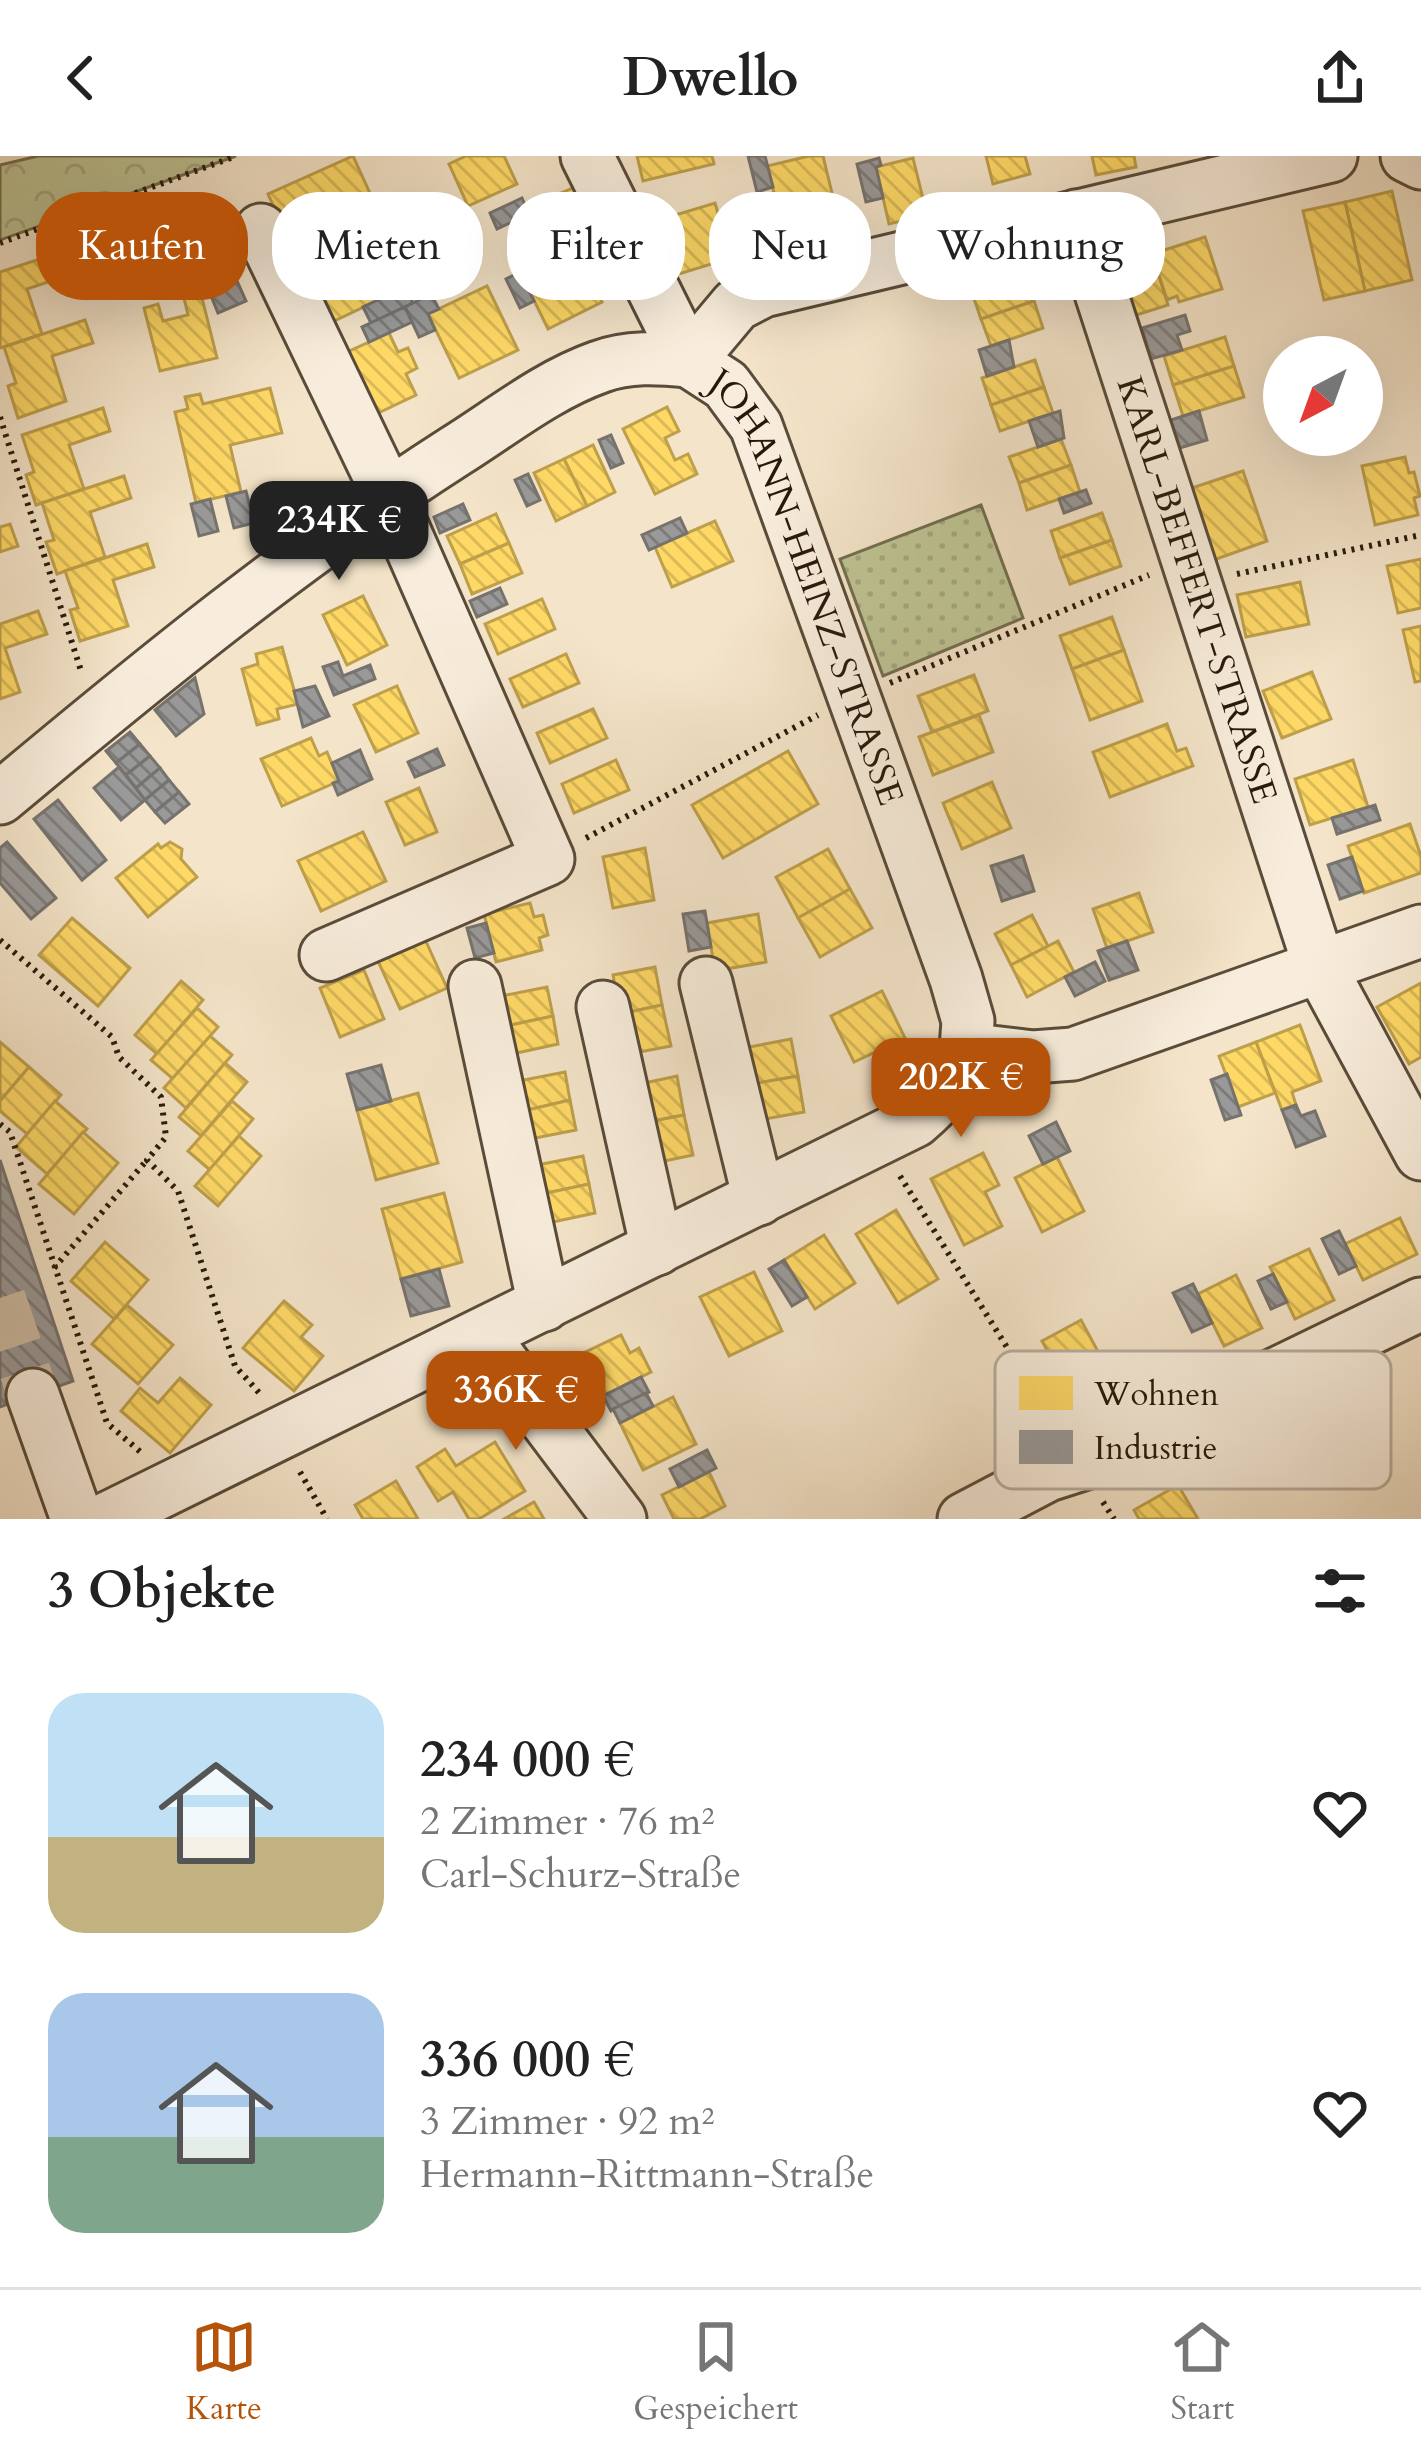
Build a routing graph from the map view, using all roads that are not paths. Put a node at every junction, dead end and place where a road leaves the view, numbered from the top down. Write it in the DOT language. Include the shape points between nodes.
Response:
graph roads {
  1 [pos="587,156"];
  2 [pos="1331,156"];
  3 [pos="1407,156"];
  4 [pos="1421,164"];
  5 [pos="1165,195"];
  6 [pos="262,230"];
  7 [pos="895,259"];
  8 [pos="1103,300"];
  9 [pos="689,361"];
  10 [pos="388,494"];
  11 [pos="0,798"];
  12 [pos="1421,931"];
  13 [pos="326,956"];
  14 [pos="1319,965"];
  15 [pos="706,983"];
  16 [pos="475,986"];
  17 [pos="603,1007"];
  18 [pos="966,1049"];
  19 [pos="1421,1154"];
  20 [pos="758,1199"];
  21 [pos="657,1249"];
  22 [pos="1421,1304"];
  23 [pos="544,1305"];
  24 [pos="482,1335"];
  25 [pos="1324,1351"];
  26 [pos="1021,1489"];
  27 [pos="54,1519"];
  28 [pos="77,1519"];
  29 [pos="106,1519"];
  30 [pos="620,1519"];
  31 [pos="964,1519"];
  1 -- 9 [label="street, JOHANN-HEINZ-STRASSE"];
  2 -- 5 [label="street"];
  3 -- 4 [label="street"];
  6 -- 10 [label="street"];
  7 -- 9 [label="street" via="763,291 736,305"];
  8 -- 14 [label="street, KARL-BEFFERT-STRASSE"];
  9 -- 10 [label="street" via="643,357 601,365"];
  9 -- 18 [label="street, JOHANN-HEINZ-STRASSE" via="726,386 756,426 956,979"];
  10 -- 11 [label="street"];
  10 -- 13 [label="street" via="548,859"];
  12 -- 14 [label="street"];
  14 -- 18 [label="street" via="1073,1054"];
  14 -- 19 [label="street, KARL-BEFFERT-STRASSE"];
  15 -- 20 [label="street"];
  16 -- 23 [label="street"];
  17 -- 21 [label="street"];
  18 -- 20 [label="street" via="944,1097 916,1121"];
  20 -- 21 [label="street"];
  21 -- 23 [label="street"];
  22 -- 25 [label="street"];
  23 -- 24 [label="street"];
  24 -- 29 [label="street" via="270,1415"];
  24 -- 30 [label="street"];
  26 -- 31 [label="street"];
  27 -- 28 [label="street" via="23,1398"];
}
